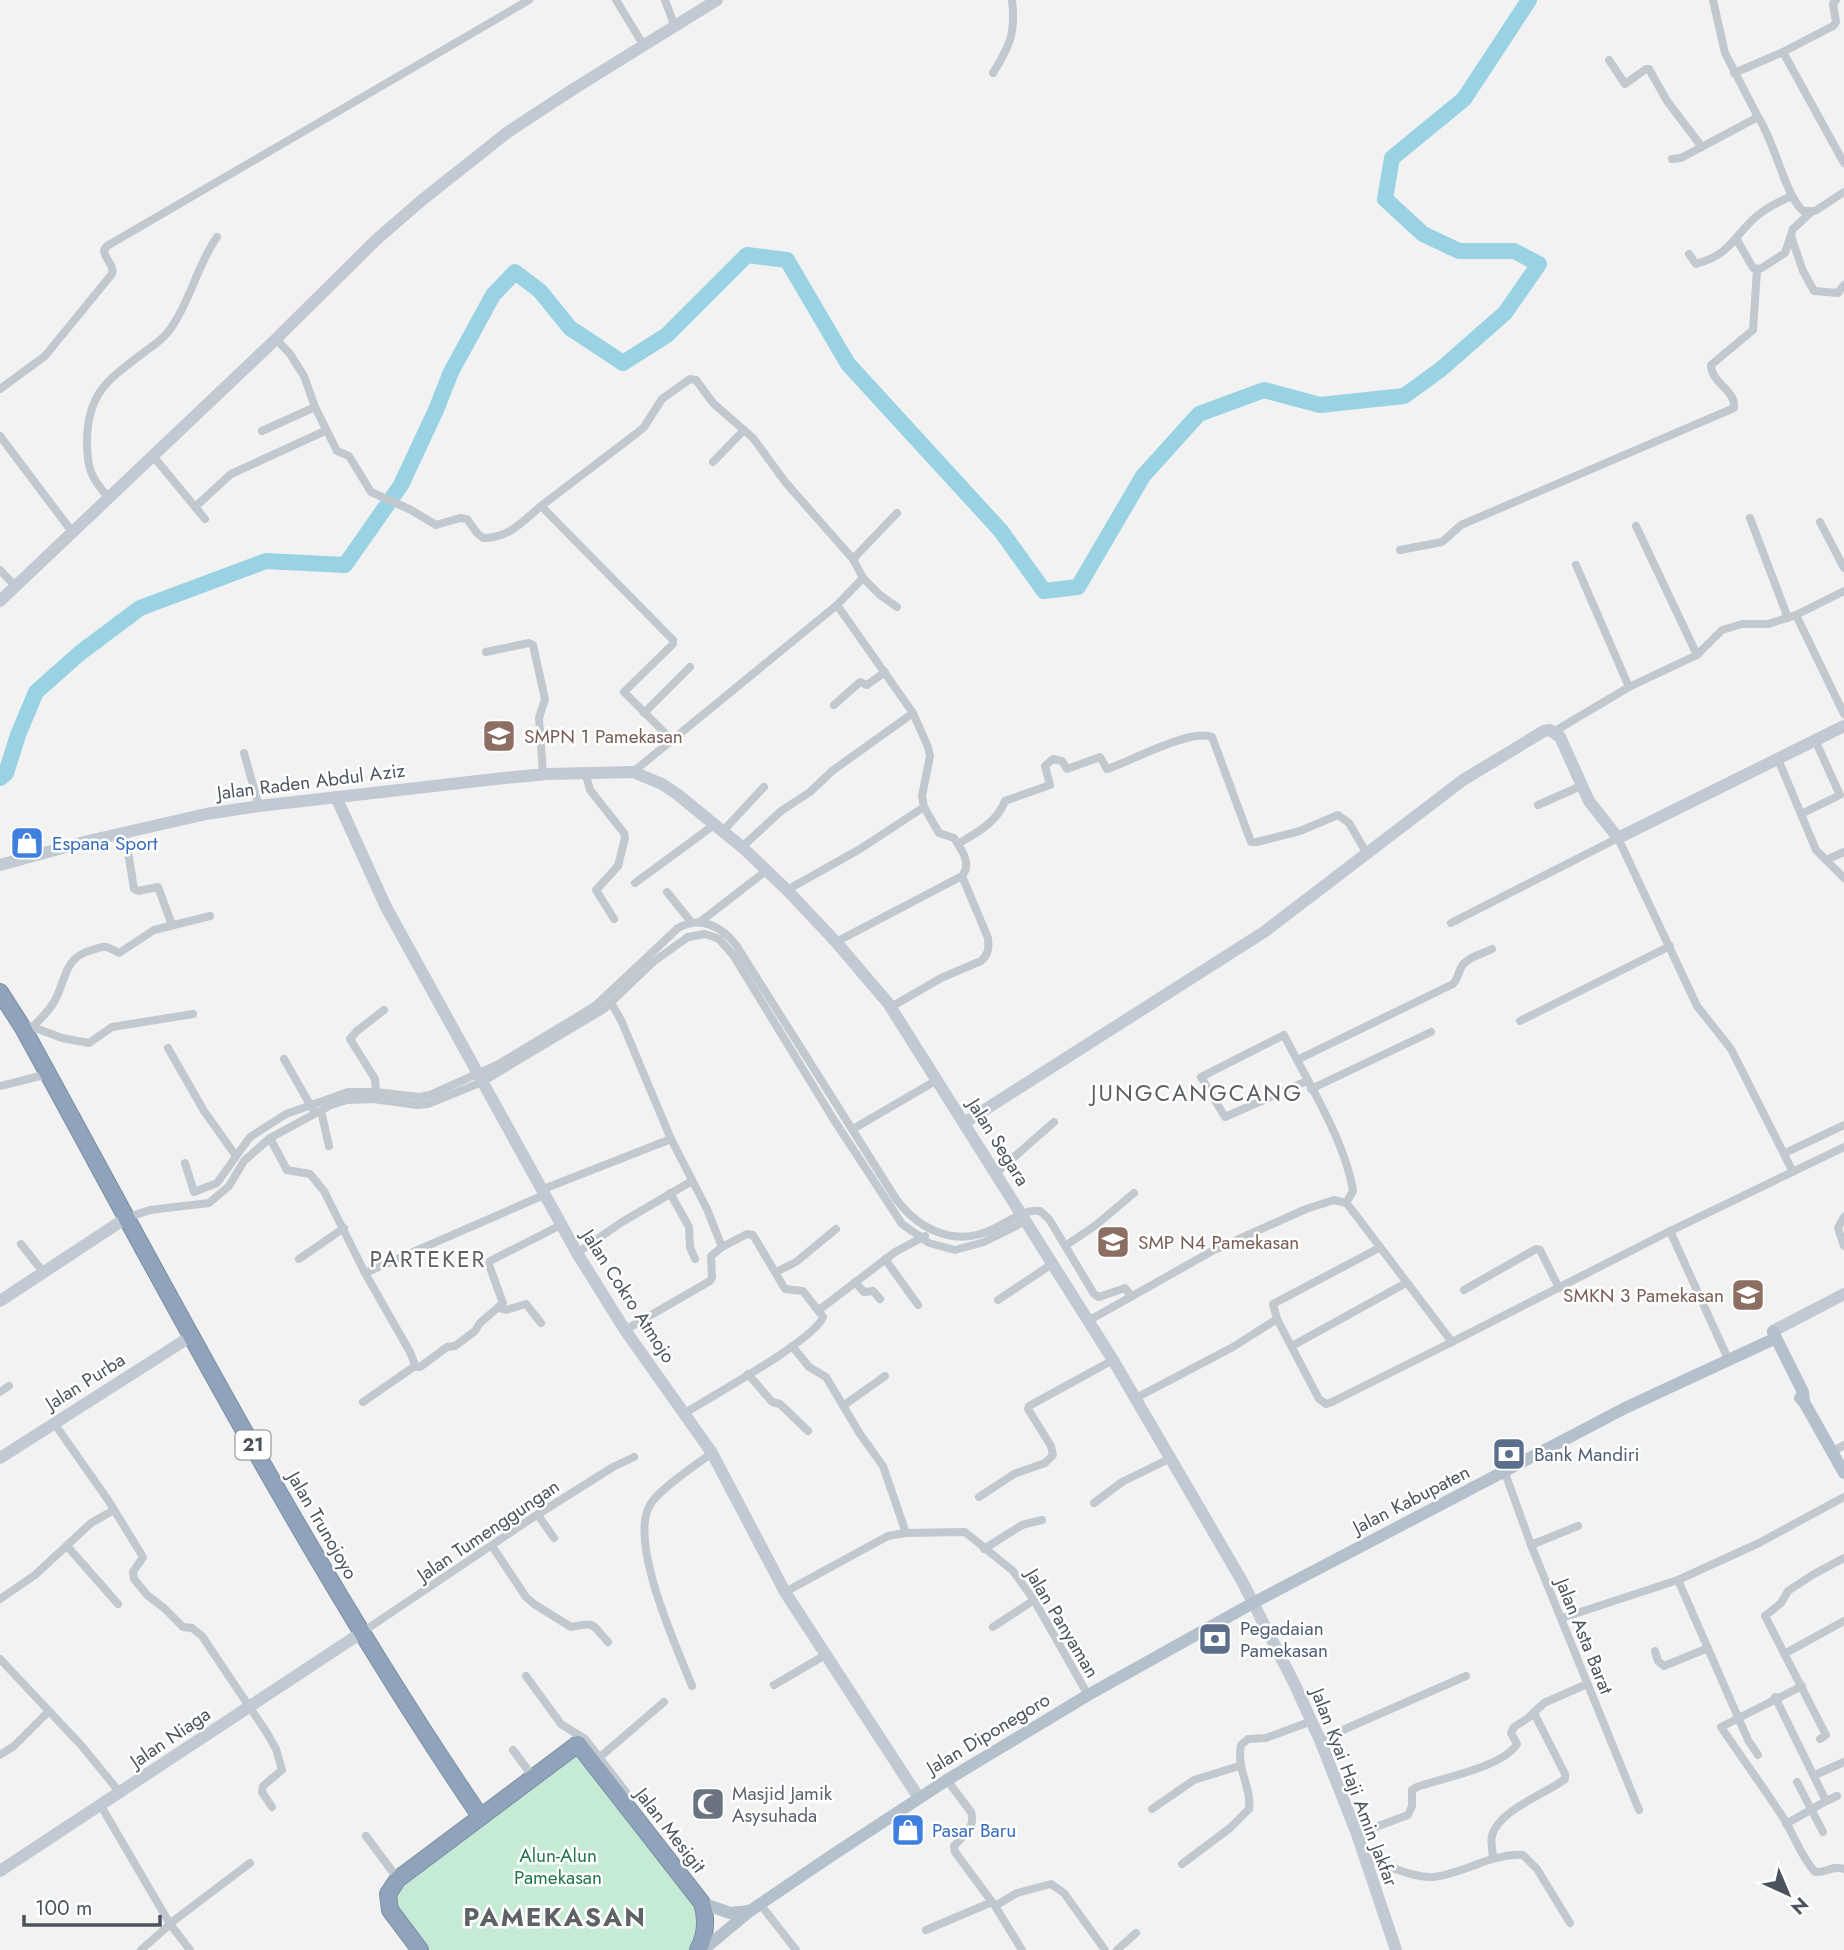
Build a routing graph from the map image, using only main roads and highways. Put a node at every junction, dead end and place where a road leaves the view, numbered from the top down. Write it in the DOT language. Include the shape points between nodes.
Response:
graph roads {
  1 [pos="717,0"];
  2 [pos="0,601"];
  3 [pos="1844,726"];
  4 [pos="633,772"];
  5 [pos="336,797"];
  6 [pos="0,865"];
  7 [pos="0,992"];
  8 [pos="964,1123"];
  9 [pos="126,1218"];
  10 [pos="1844,1294"];
  11 [pos="0,1301"];
  12 [pos="1844,1303"];
  13 [pos="1771,1337"];
  14 [pos="190,1338"];
  15 [pos="1838,1449"];
  16 [pos="0,1458"];
  17 [pos="1844,1473"];
  18 [pos="1253,1602"];
  19 [pos="361,1633"];
  20 [pos="919,1798"];
  21 [pos="480,1816"];
  22 [pos="0,1871"];
  23 [pos="702,1903"];
  24 [pos="755,1907"];
  25 [pos="420,1950"];
  26 [pos="700,1950"];
  27 [pos="1395,1950"];
  1 -- 2 [label="main road" via="508,132 449,178 376,240"];
  3 -- 8 [label="main road" via="1618,838 1581,786 1564,744 1555,732 1544,731 1463,780 1264,932"];
  4 -- 5 [label="main road, Jalan Raden Abdul Aziz" via="543,774"];
  4 -- 8 [label="main road, Jalan Segara" via="662,784 742,847 787,890 891,1007"];
  5 -- 6 [label="main road, Jalan Raden Abdul Aziz" via="206,814"];
  5 -- 20 [label="main road, Jalan Cokro Atmojo" via="386,907 561,1225 625,1330 712,1452 785,1591"];
  7 -- 9 [label="highway, Jalan Trunojoyo / 21" via="26,1026"];
  8 -- 18 [label="main road, Jalan Segara" via="1136,1398"];
  9 -- 11 [label="main road"];
  9 -- 14 [label="highway, Jalan Trunojoyo / 21"];
  10 -- 13 [label="main road, Jalan Kabupaten"];
  12 -- 13 [label="main road, Jalan Kabupaten"];
  13 -- 15 [label="main road" via="1803,1392 1804,1402"];
  13 -- 18 [label="main road, Jalan Kabupaten"];
  14 -- 16 [label="main road, Jalan Purba"];
  14 -- 19 [label="highway, Jalan Trunojoyo / 21"];
  15 -- 17 [label="main road"];
  18 -- 20 [label="main road, Jalan Diponegoro"];
  18 -- 27 [label="main road, Jalan Kyai Haji Amin Jakfar" via="1320,1740"];
  19 -- 21 [label="highway, Jalan Trunojoyo / 21"];
  19 -- 22 [label="main road, Jalan Niaga"];
  20 -- 24 [label="main road, Jalan Diponegoro"];
  21 -- 23 [label="highway, Jalan Mesigit" via="579,1740"];
  21 -- 25 [label="highway" via="398,1879 388,1894 390,1910"];
  23 -- 24 [label="main road" via="730,1913"];
  23 -- 26 [label="highway, Jalan Mesigit" via="705,1926"];
  24 -- 26 [label="main road, Jalan Diponegoro"];
}
